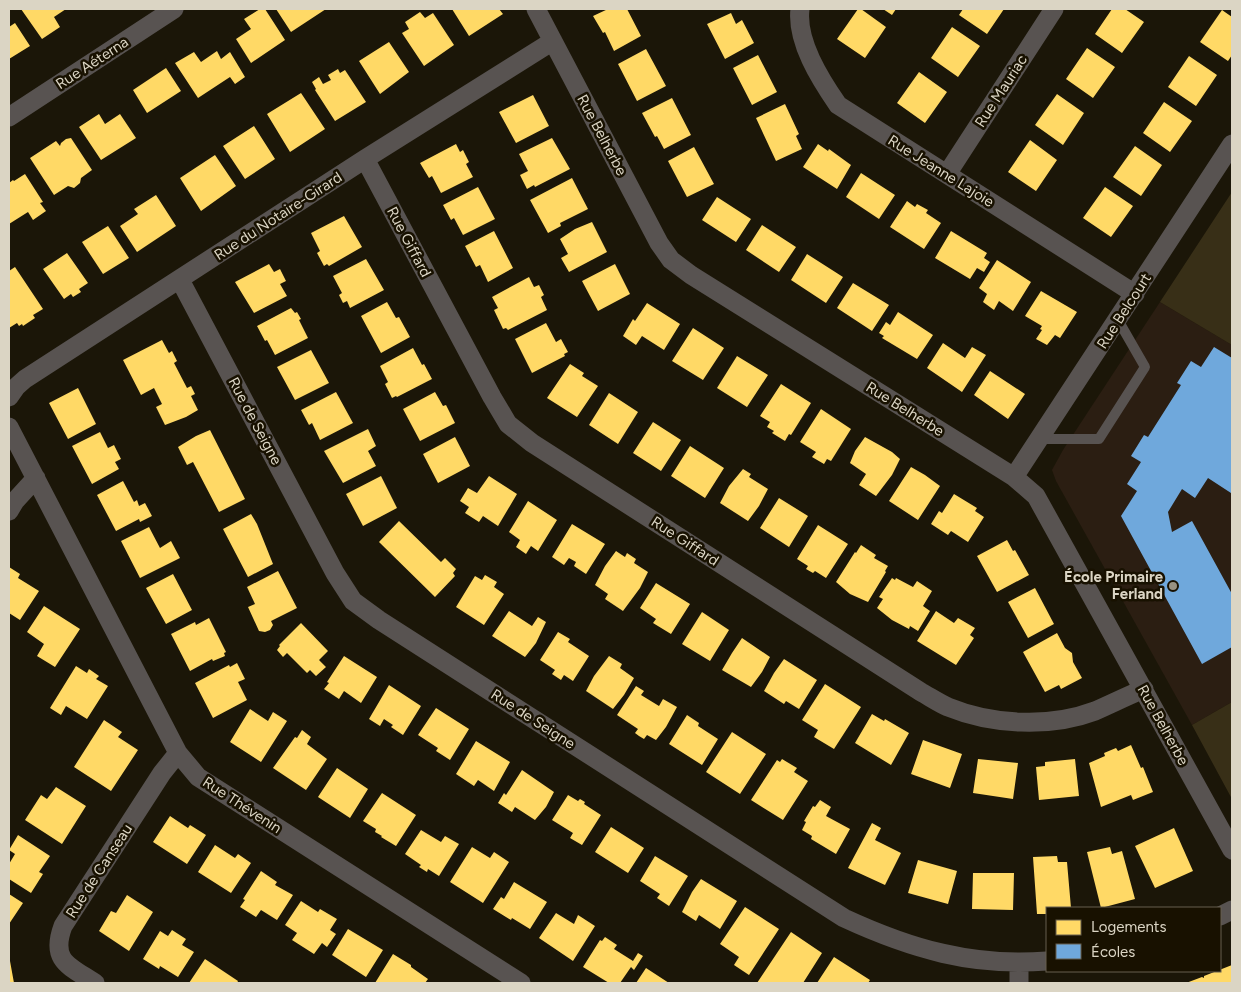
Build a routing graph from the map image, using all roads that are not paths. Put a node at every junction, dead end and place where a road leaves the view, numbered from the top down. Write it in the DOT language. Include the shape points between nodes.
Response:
graph roads {
  1 [pos="174,9"];
  2 [pos="536,9"];
  3 [pos="800,9"];
  4 [pos="1054,9"];
  5 [pos="553,41"];
  6 [pos="9,117"];
  7 [pos="1232,144"];
  8 [pos="365,159"];
  9 [pos="947,174"];
  10 [pos="180,280"];
  11 [pos="1135,294"];
  12 [pos="1118,320"];
  13 [pos="9,397"];
  14 [pos="9,427"];
  15 [pos="1040,439"];
  16 [pos="1014,477"];
  17 [pos="36,478"];
  18 [pos="9,511"];
  19 [pos="1144,689"];
  20 [pos="178,754"];
  21 [pos="1232,850"];
  22 [pos="1046,961"];
  23 [pos="1019,964"];
  24 [pos="95,983"];
  25 [pos="521,983"];
  26 [pos="1019,983"];
  1 -- 6 [label="street, Rue Aéterna"];
  2 -- 5 [label="street, Rue Belherbe"];
  3 -- 9 [label="street, Rue Jeanne Lajoie" via="804,44 838,105"];
  4 -- 9 [label="street, Rue Mauriac"];
  5 -- 8 [label="street, Rue du Notaire-Girard"];
  5 -- 16 [label="street, Rue Belherbe" via="658,243 672,260"];
  7 -- 11 [label="street, Rue Belcourt"];
  8 -- 10 [label="street, Rue du Notaire-Girard"];
  8 -- 19 [label="street, Rue Giffard" via="492,397 508,424 532,443 947,707 1006,721 1049,721 1094,711"];
  9 -- 11 [label="street, Rue Jeanne Lajoie"];
  10 -- 13 [label="street, Rue du Notaire-Girard" via="26,379"];
  10 -- 23 [label="street, Rue de Seigne" via="335,573 353,601 844,918 926,950"];
  11 -- 12 [label="street, Rue Belcourt"];
  12 -- 15 [label="street, Rue Belcourt"];
  12 -- 15 [label="lane" via="1146,367 1099,439"];
  14 -- 17 [label="street, Rue Thévenin"];
  15 -- 16 [label="street, Rue Belcourt"];
  16 -- 19 [label="street, Rue Belherbe" via="1036,496"];
  17 -- 18 [label="street"];
  17 -- 20 [label="street, Rue Thévenin"];
  19 -- 21 [label="street, Rue Belherbe"];
  20 -- 24 [label="street, Rue de Canseau" via="162,773 59,937 62,959"];
  20 -- 25 [label="street, Rue Thévenin" via="198,777"];
  22 -- 23 [label="street, Rue de Seigne"];
  23 -- 26 [label="street"];
}
